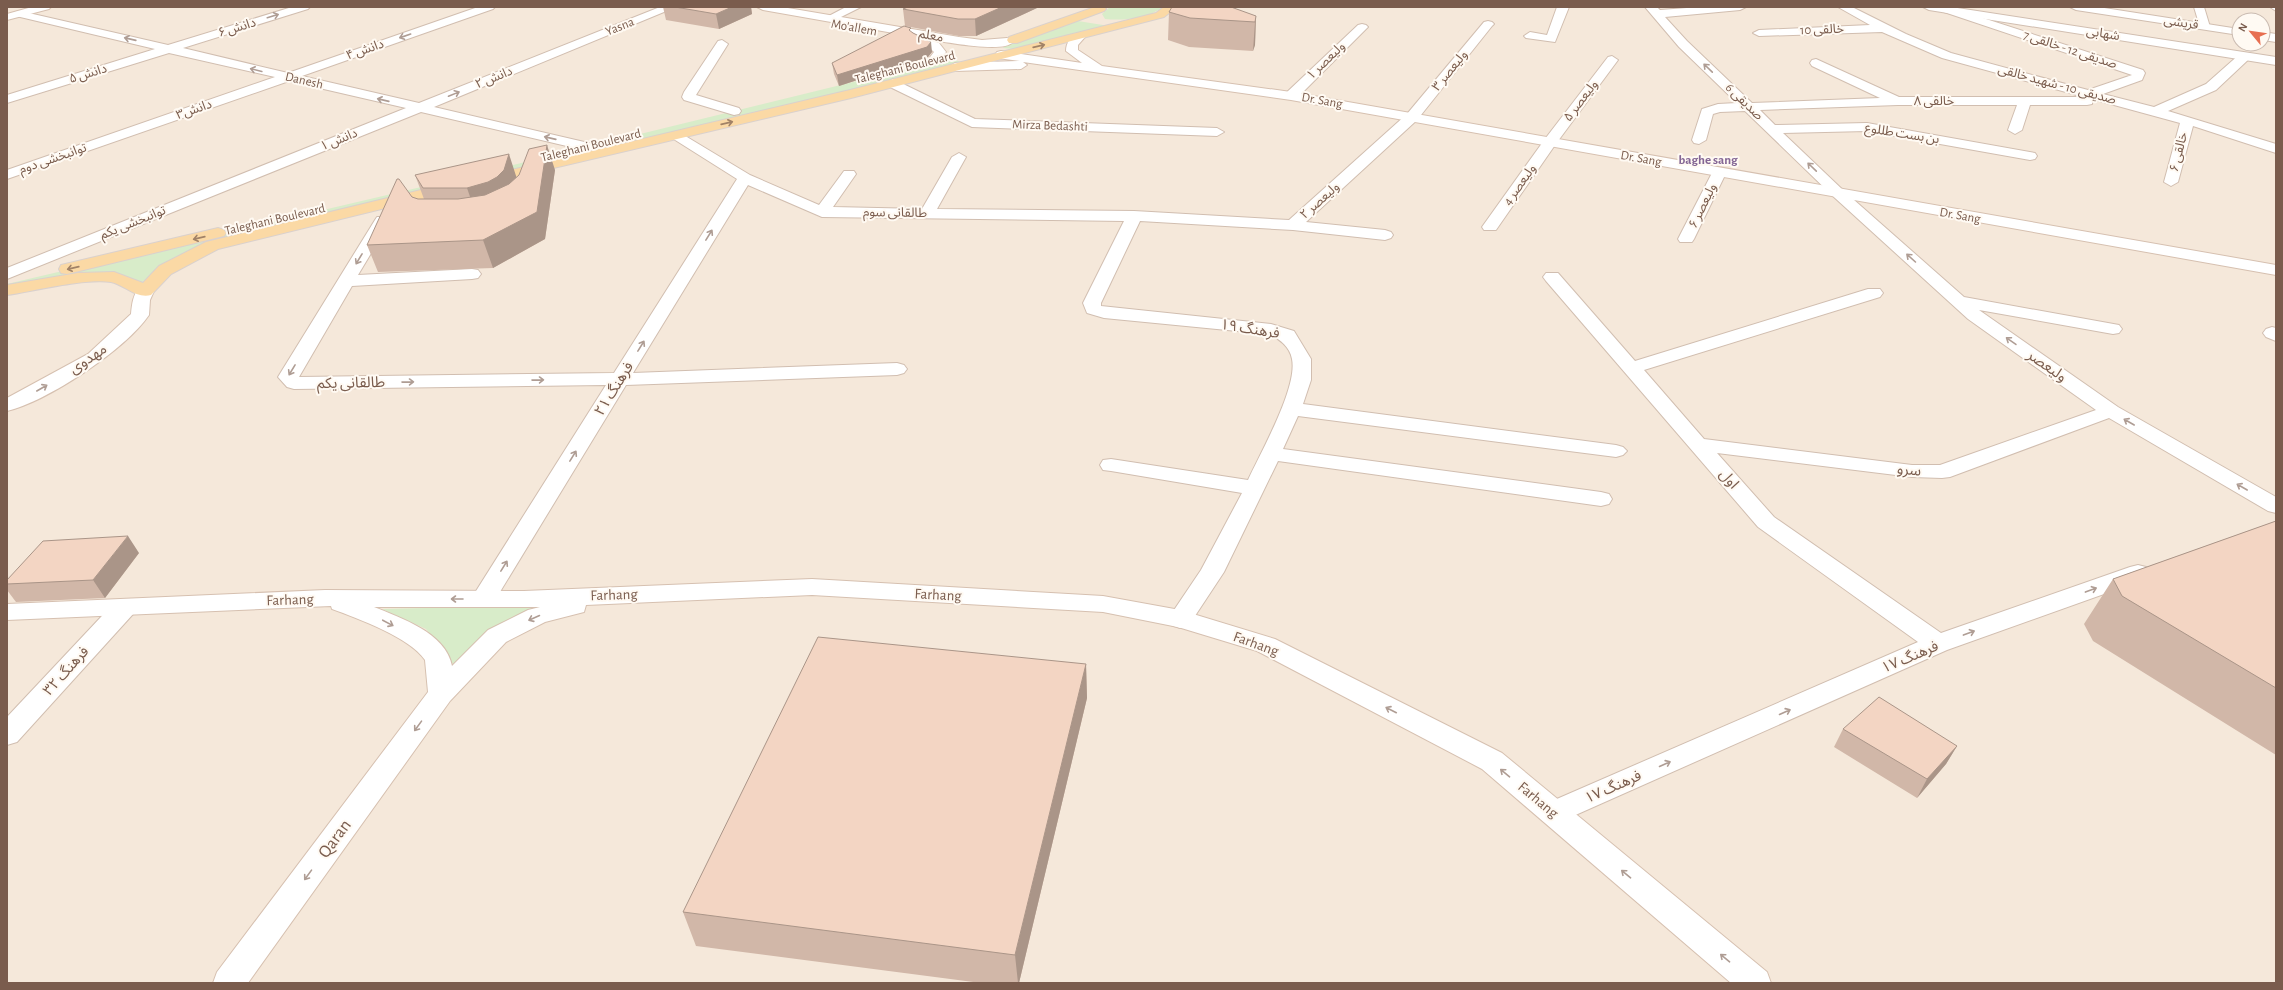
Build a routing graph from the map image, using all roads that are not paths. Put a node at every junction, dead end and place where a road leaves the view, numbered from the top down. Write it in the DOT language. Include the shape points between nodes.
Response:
graph roads {
  1 [pos="45,7"];
  2 [pos="304,7"];
  3 [pos="489,7"];
  4 [pos="670,7"];
  5 [pos="763,7"];
  6 [pos="855,7"];
  7 [pos="1171,7"];
  8 [pos="1563,7"];
  9 [pos="1740,7"];
  10 [pos="1844,7"];
  11 [pos="1929,7"];
  12 [pos="2076,7"];
  13 [pos="2199,7"];
  14 [pos="1102,8"];
  15 [pos="7,10"];
  16 [pos="19,10"];
  17 [pos="750,10"];
  18 [pos="1948,10"];
  19 [pos="1654,11"];
  20 [pos="2137,12"];
  21 [pos="7,17"];
  22 [pos="832,18"];
  23 [pos="1145,19"];
  24 [pos="1488,24"];
  25 [pos="1362,27"];
  26 [pos="2205,27"];
  27 [pos="1884,28"];
  28 [pos="2231,31"];
  29 [pos="1759,33"];
  30 [pos="1530,36"];
  31 [pos="1080,37"];
  32 [pos="918,40"];
  33 [pos="2140,40"];
  34 [pos="722,44"];
  35 [pos="570,47"];
  36 [pos="1004,48"];
  37 [pos="169,49"];
  38 [pos="972,50"];
  39 [pos="2245,56"];
  40 [pos="1612,60"];
  41 [pos="933,61"];
  42 [pos="2276,61"];
  43 [pos="1816,62"];
  44 [pos="955,67"];
  45 [pos="1100,69"];
  46 [pos="287,77"];
  47 [pos="893,83"];
  48 [pos="2090,94"];
  49 [pos="1291,96"];
  50 [pos="7,99"];
  51 [pos="1898,101"];
  52 [pos="2025,101"];
  53 [pos="2118,102"];
  54 [pos="1750,107"];
  55 [pos="418,108"];
  56 [pos="734,111"];
  57 [pos="2156,111"];
  58 [pos="1412,117"];
  59 [pos="2187,121"];
  60 [pos="1773,129"];
  61 [pos="2015,130"];
  62 [pos="1217,132"];
  63 [pos="677,135"];
  64 [pos="1699,140"];
  65 [pos="1550,142"];
  66 [pos="100,143"];
  67 [pos="588,147"];
  68 [pos="2276,149"];
  69 [pos="2030,156"];
  70 [pos="959,157"];
  71 [pos="532,169"];
  72 [pos="260,172"];
  73 [pos="1719,173"];
  74 [pos="848,174"];
  75 [pos="7,175"];
  76 [pos="745,178"];
  77 [pos="466,180"];
  78 [pos="2171,182"];
  79 [pos="524,186"];
  80 [pos="1840,195"];
  81 [pos="413,197"];
  82 [pos="394,202"];
  83 [pos="422,209"];
  84 [pos="822,212"];
  85 [pos="928,213"];
  86 [pos="1134,216"];
  87 [pos="1293,225"];
  88 [pos="1490,227"];
  89 [pos="1385,235"];
  90 [pos="1686,239"];
  91 [pos="2276,270"];
  92 [pos="472,274"];
  93 [pos="1552,277"];
  94 [pos="10,278"];
  95 [pos="346,281"];
  96 [pos="7,290"];
  97 [pos="145,291"];
  98 [pos="1874,293"];
  99 [pos="1958,300"];
  100 [pos="2113,329"];
  101 [pos="1631,368"];
  102 [pos="898,369"];
  103 [pos="620,379"];
  104 [pos="7,405"];
  105 [pos="1291,409"];
  106 [pos="2111,411"];
  107 [pos="1698,444"];
  108 [pos="1616,451"];
  109 [pos="1271,454"];
  110 [pos="1111,465"];
  111 [pos="1256,488"];
  112 [pos="1601,499"];
  113 [pos="2274,519"];
  114 [pos="2163,564"];
  115 [pos="612,596"];
  116 [pos="326,598"];
  117 [pos="483,599"];
  118 [pos="125,607"];
  119 [pos="7,612"];
  120 [pos="1180,619"];
  121 [pos="1938,644"];
  122 [pos="441,694"];
  123 [pos="7,735"];
  124 [pos="1553,813"];
  125 [pos="229,983"];
  126 [pos="1755,983"];
  1 -- 16 [label="street"];
  37 -- 2 [label="street, دانش ۶, one-way"];
  3 -- 46 [label="street, دانش ۴, one-way"];
  4 -- 35 [label="street, Yasna"];
  5 -- 22 [label="street, Mo'allem"];
  6 -- 22 [label="street"];
  7 -- 23 [label="main road" via="1160,15"];
  8 -- 30 [label="street" via="1551,39"];
  9 -- 19 [label="street"];
  10 -- 27 [label="street, صدیقی 10 - شهید خالقی"];
  11 -- 18 [label="street, شهابی"];
  12 -- 20 [label="street, قریشی"];
  13 -- 26 [label="lane"];
  14 -- 23 [label="main road" via="1095,15 1100,20 1126,22"];
  14 -- 36 [label="main road, Taleghani Boulevard"];
  15 -- 16 [label="street, Danesh"];
  16 -- 21 [label="street"];
  37 -- 16 [label="street, Danesh, one-way"];
  17 -- 32 [label="street, Mo'allem"];
  18 -- 33 [label="street, شهابی"];
  18 -- 48 [label="street, صدیقی 12 - خالقی 7" via="2139,73 2138,77"];
  54 -- 19 [label="street, صدیقی 6, one-way" via="1683,44"];
  20 -- 26 [label="street, قریشی"];
  20 -- 33 [label="street"];
  22 -- 36 [label="street, معلم"];
  23 -- 31 [label="main road, Taleghani Boulevard"];
  24 -- 58 [label="street, ولیعصر ٣"];
  25 -- 49 [label="street, ولیعصر ١"];
  26 -- 28 [label="street, قریشی"];
  27 -- 29 [label="street, خالقی 10"];
  27 -- 48 [label="street, صدیقی 10 - شهید خالقی" via="1961,60"];
  36 -- 31 [label="main road, Taleghani Boulevard, one-way"];
  31 -- 45 [label="street, Dr. Sang" via="1072,45 1072,51"];
  32 -- 38 [label="street, Mo'allem"];
  32 -- 41 [label="street" via="937,48 941,53"];
  33 -- 39 [label="street, شهابی"];
  34 -- 56 [label="street" via="689,97"];
  55 -- 35 [label="street, دانش ٢, one-way"];
  36 -- 38 [label="main road"];
  36 -- 44 [label="main road, Taleghani Boulevard"];
  36 -- 45 [label="street, Dr. Sang"];
  46 -- 37 [label="street, Danesh, one-way"];
  37 -- 50 [label="street, دانش ۵"];
  38 -- 41 [label="main road, Taleghani Boulevard"];
  39 -- 42 [label="street, شهابی"];
  39 -- 57 [label="street" via="2211,87"];
  40 -- 65 [label="street, ولیعصر ۵"];
  41 -- 56 [label="main road, Taleghani Boulevard"];
  43 -- 51 [label="street"];
  44 -- 45 [label="street" via="1020,65"];
  44 -- 47 [label="main road, Taleghani Boulevard"];
  45 -- 49 [label="street, Dr. Sang"];
  55 -- 46 [label="street, Danesh, one-way"];
  46 -- 66 [label="street, دانش٣"];
  47 -- 62 [label="street, Mirza Bedashti" via="972,123"];
  63 -- 47 [label="main road, Taleghani Boulevard, one-way"];
  48 -- 53 [label="street, صدیقی 10 - شهید خالقی"];
  49 -- 58 [label="street, Dr. Sang"];
  51 -- 52 [label="street, خالقی ۸"];
  51 -- 54 [label="street, خالقی ۸"];
  52 -- 53 [label="street, خالقی ۸"];
  52 -- 61 [label="street"];
  53 -- 57 [label="street, صدیقی 10 - شهید خالقی"];
  54 -- 60 [label="street, صدیقی 6"];
  54 -- 64 [label="street, خالقی ۸" via="1718,108 1707,112"];
  67 -- 55 [label="street, Danesh, one-way"];
  55 -- 72 [label="street, دانش ١"];
  56 -- 67 [label="main road, Taleghani Boulevard"];
  57 -- 59 [label="street, صدیقی 10 - شهید خالقی"];
  58 -- 65 [label="street, Dr. Sang"];
  58 -- 87 [label="street, ولیعصر ٢"];
  59 -- 68 [label="street, صدیقی 10 - شهید خالقی"];
  59 -- 78 [label="street, خالقی ۶"];
  60 -- 69 [label="street, بن بست طللوع" via="1867,127"];
  80 -- 60 [label="street, صدیقی 6, one-way"];
  63 -- 71 [label="main road, Taleghani Boulevard"];
  63 -- 76 [label="street, طالقانی سوم"];
  65 -- 73 [label="street, Dr. Sang"];
  65 -- 88 [label="street, ولیعصر 4"];
  66 -- 75 [label="street, توانبخشی دوم"];
  67 -- 77 [label="main road, Taleghani Boulevard"];
  70 -- 85 [label="street"];
  71 -- 77 [label="main road, Taleghani Boulevard"];
  71 -- 79 [label="lane"];
  72 -- 94 [label="street, توانبخشی یکم"];
  73 -- 80 [label="street, Dr. Sang"];
  73 -- 90 [label="street, ولیعصر ۶"];
  74 -- 84 [label="street"];
  76 -- 84 [label="street, طالقانی سوم"];
  103 -- 76 [label="street, فرهنگ ۲۱, one-way"];
  77 -- 81 [label="main road, Taleghani Boulevard"];
  77 -- 94 [label="main road, Taleghani Boulevard, one-way"];
  80 -- 91 [label="street, Dr. Sang"];
  99 -- 80 [label="street, ولیعصر, one-way"];
  81 -- 82 [label="main road, Taleghani Boulevard"];
  81 -- 83 [label="lane"];
  82 -- 95 [label="street, طالقانی یکم, one-way"];
  82 -- 97 [label="main road, Taleghani Boulevard" via="212,246 164,270"];
  84 -- 85 [label="street, طالقانی سوم"];
  85 -- 86 [label="street, طالقانی سوم"];
  86 -- 87 [label="street, ولیعصر ٢"];
  86 -- 105 [label="street, فرهنگ ۱۹" via="1092,303 1093,309 1104,313 1272,329 1287,335 1302,359 1301,380"];
  87 -- 89 [label="street"];
  92 -- 95 [label="street"];
  93 -- 101 [label="street, اول"];
  95 -- 103 [label="street, طالقانی یکم, one-way" via="288,377 294,383"];
  96 -- 97 [label="main road" via="78,278 114,277"];
  104 -- 97 [label="street, مهدوی, one-way" via="95,358 140,315 141,300"];
  98 -- 101 [label="street"];
  99 -- 100 [label="street"];
  106 -- 99 [label="street, ولیعصر, one-way" via="1974,315"];
  101 -- 107 [label="street, اول"];
  102 -- 103 [label="street"];
  117 -- 103 [label="street, فرهنگ ۲۱, one-way"];
  105 -- 108 [label="street"];
  105 -- 109 [label="street, فرهنگ ۱۹"];
  106 -- 107 [label="street, سرو" via="1942,472 1912,471"];
  113 -- 106 [label="street, ولیعصر, one-way"];
  107 -- 121 [label="street, اول" via="1766,522"];
  109 -- 111 [label="street, فرهنگ ۱۹"];
  109 -- 112 [label="street"];
  110 -- 111 [label="street"];
  111 -- 120 [label="street, فرهنگ ۱۹" via="1212,572"];
  121 -- 114 [label="street, فرهنگ ۱۷, one-way"];
  115 -- 117 [label="street, Farhang"];
  115 -- 120 [label="street, Farhang" via="812,587 1103,604"];
  115 -- 122 [label="street, Qaran, one-way" via="537,616 497,636"];
  117 -- 116 [label="street, Farhang, one-way"];
  116 -- 118 [label="street, Farhang"];
  116 -- 122 [label="street, one-way" via="385,621 422,642 438,659"];
  118 -- 119 [label="street, Farhang"];
  118 -- 123 [label="street, فرهنگ ۳۲"];
  124 -- 120 [label="street, Farhang, one-way" via="1492,761 1266,645"];
  124 -- 121 [label="street, فرهنگ ۱۷, one-way"];
  122 -- 125 [label="street, Qaran, one-way"];
  126 -- 124 [label="street, Farhang, one-way"];
}
